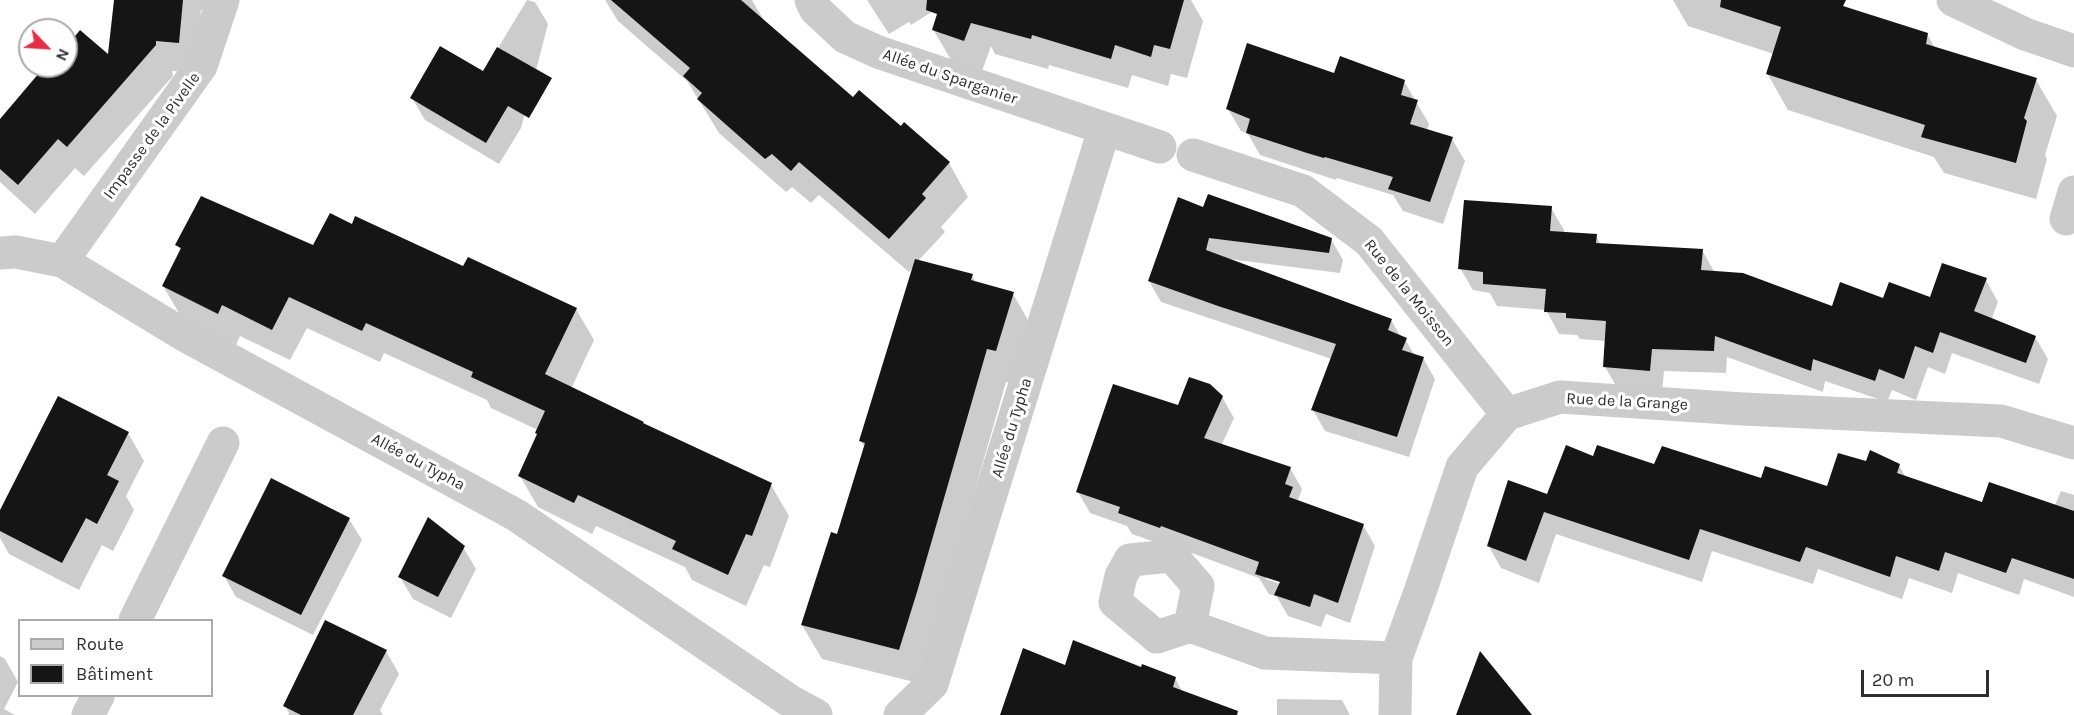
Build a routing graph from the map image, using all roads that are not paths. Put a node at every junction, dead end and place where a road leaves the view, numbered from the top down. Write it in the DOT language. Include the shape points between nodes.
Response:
graph roads {
  1 [pos="223,0"];
  2 [pos="811,0"];
  3 [pos="1953,0"];
  4 [pos="2074,51"];
  5 [pos="1104,130"];
  6 [pos="1160,147"];
  7 [pos="1192,154"];
  8 [pos="0,253"];
  9 [pos="62,261"];
  10 [pos="1507,414"];
  11 [pos="2074,443"];
  12 [pos="223,444"];
  13 [pos="136,619"];
  14 [pos="1190,626"];
  15 [pos="1396,658"];
  16 [pos="97,697"];
  17 [pos="88,715"];
  18 [pos="816,715"];
  19 [pos="900,715"];
  20 [pos="1395,715"];
  1 -- 9 [label="street, Impasse de la Pivelle" via="201,66"];
  2 -- 5 [label="street, Allée du Sparganier" via="816,10 845,37 878,52"];
  3 -- 4 [label="street" via="2025,34"];
  5 -- 6 [label="street, Allée du Sparganier"];
  5 -- 19 [label="street, Allée du Typha" via="932,684"];
  7 -- 10 [label="street, Rue de la Moisson" via="1303,191 1369,241"];
  8 -- 9 [label="street, Allée du Typha" via="16,252"];
  9 -- 18 [label="street, Allée du Typha" via="184,335 516,514"];
  10 -- 11 [label="street, Rue de la Grange" via="1560,397 1743,410 2001,421"];
  10 -- 15 [label="street" via="1462,467"];
  12 -- 13 [label="street"];
  14 -- 15 [label="street" via="1265,653"];
  15 -- 20 [label="street"];
  16 -- 17 [label="street"];
}
